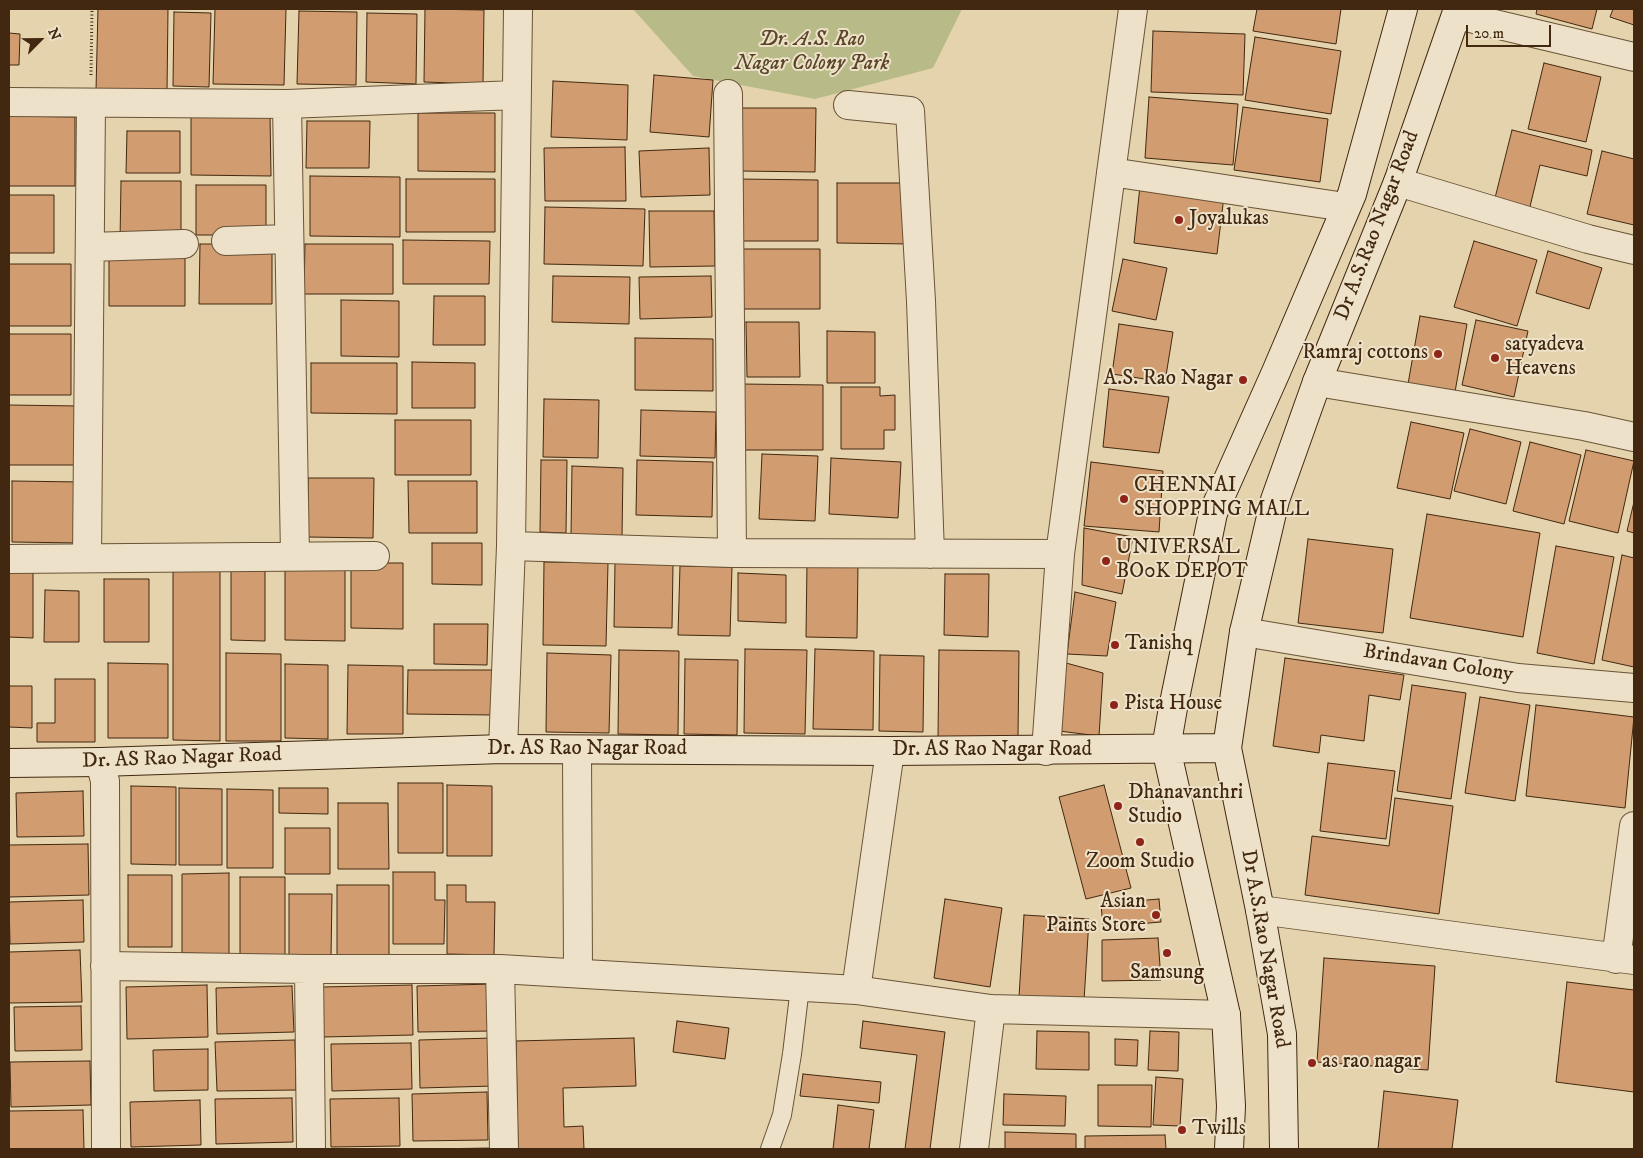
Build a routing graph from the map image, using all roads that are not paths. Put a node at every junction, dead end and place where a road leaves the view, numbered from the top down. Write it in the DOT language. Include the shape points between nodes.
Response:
graph roads {
  1 [pos="518,9"];
  2 [pos="1133,9"];
  3 [pos="1403,9"];
  4 [pos="1458,12"];
  5 [pos="1634,57"];
  6 [pos="728,94"];
  7 [pos="516,95"];
  8 [pos="9,102"];
  9 [pos="91,103"];
  10 [pos="287,104"];
  11 [pos="848,105"];
  12 [pos="1111,172"];
  13 [pos="1398,182"];
  14 [pos="1346,207"];
  15 [pos="290,239"];
  16 [pos="226,241"];
  17 [pos="184,244"];
  18 [pos="90,246"];
  19 [pos="1634,250"];
  20 [pos="1317,382"];
  21 [pos="1634,437"];
  22 [pos="511,546"];
  23 [pos="732,553"];
  24 [pos="930,554"];
  25 [pos="1060,554"];
  26 [pos="295,556"];
  27 [pos="375,556"];
  28 [pos="87,558"];
  29 [pos="9,559"];
  30 [pos="1244,632"];
  31 [pos="1634,688"];
  32 [pos="1166,748"];
  33 [pos="1227,748"];
  34 [pos="503,749"];
  35 [pos="577,750"];
  36 [pos="890,751"];
  37 [pos="1046,751"];
  38 [pos="100,762"];
  39 [pos="9,763"];
  40 [pos="1634,826"];
  41 [pos="1260,910"];
  42 [pos="1625,960"];
  43 [pos="106,966"];
  44 [pos="309,969"];
  45 [pos="500,969"];
  46 [pos="578,974"];
  47 [pos="800,987"];
  48 [pos="856,990"];
  49 [pos="991,1009"];
  50 [pos="1226,1015"];
  51 [pos="106,1149"];
  52 [pos="311,1149"];
  53 [pos="504,1149"];
  54 [pos="770,1149"];
  55 [pos="974,1149"];
  56 [pos="1229,1149"];
  57 [pos="1284,1149"];
  1 -- 7 [label="street"];
  2 -- 12 [label="street"];
  3 -- 14 [label="street"];
  4 -- 5 [label="street"];
  4 -- 13 [label="street, Dr A.S.Rao Nagar Road"];
  6 -- 23 [label="street"];
  7 -- 10 [label="street"];
  7 -- 22 [label="street"];
  8 -- 9 [label="street"];
  9 -- 10 [label="street"];
  9 -- 18 [label="street"];
  10 -- 15 [label="street"];
  11 -- 24 [label="street" via="910,110"];
  12 -- 14 [label="street"];
  12 -- 25 [label="street"];
  13 -- 19 [label="street"];
  13 -- 20 [label="street, Dr A.S.Rao Nagar Road"];
  14 -- 32 [label="street" via="1213,513"];
  15 -- 16 [label="street"];
  15 -- 26 [label="street"];
  17 -- 18 [label="street"];
  18 -- 28 [label="street"];
  20 -- 21 [label="street"];
  20 -- 30 [label="street, Dr A.S.Rao Nagar Road" via="1275,500"];
  22 -- 23 [label="street"];
  22 -- 34 [label="street"];
  23 -- 24 [label="street"];
  24 -- 25 [label="street"];
  25 -- 37 [label="street"];
  26 -- 27 [label="street"];
  26 -- 28 [label="street"];
  28 -- 29 [label="street"];
  30 -- 31 [label="street, Brindavan Colony" via="1518,678"];
  30 -- 33 [label="street, Dr A.S.Rao Nagar Road"];
  32 -- 33 [label="street, Dr. AS Rao Nagar Road"];
  32 -- 37 [label="street, Dr. AS Rao Nagar Road"];
  32 -- 50 [label="street"];
  33 -- 41 [label="street, Dr A.S.Rao Nagar Road"];
  34 -- 35 [label="street, Dr. AS Rao Nagar Road"];
  34 -- 38 [label="street, Dr. AS Rao Nagar Road"];
  35 -- 36 [label="street, Dr. AS Rao Nagar Road"];
  35 -- 46 [label="street"];
  36 -- 37 [label="street, Dr. AS Rao Nagar Road"];
  36 -- 48 [label="street"];
  38 -- 39 [label="street, Dr. AS Rao Nagar Road"];
  38 -- 43 [label="street" via="105,781"];
  40 -- 42 [label="street"];
  41 -- 42 [label="street"];
  41 -- 57 [label="street, Dr A.S.Rao Nagar Road" via="1282,1034"];
  43 -- 44 [label="street"];
  43 -- 51 [label="street"];
  44 -- 45 [label="street"];
  44 -- 52 [label="street"];
  45 -- 46 [label="street"];
  45 -- 53 [label="street"];
  46 -- 47 [label="street"];
  47 -- 48 [label="street"];
  47 -- 54 [label="lane" via="782,1115"];
  48 -- 49 [label="street"];
  49 -- 50 [label="street"];
  49 -- 55 [label="street"];
  50 -- 56 [label="street" via="1231,1106"];
}
